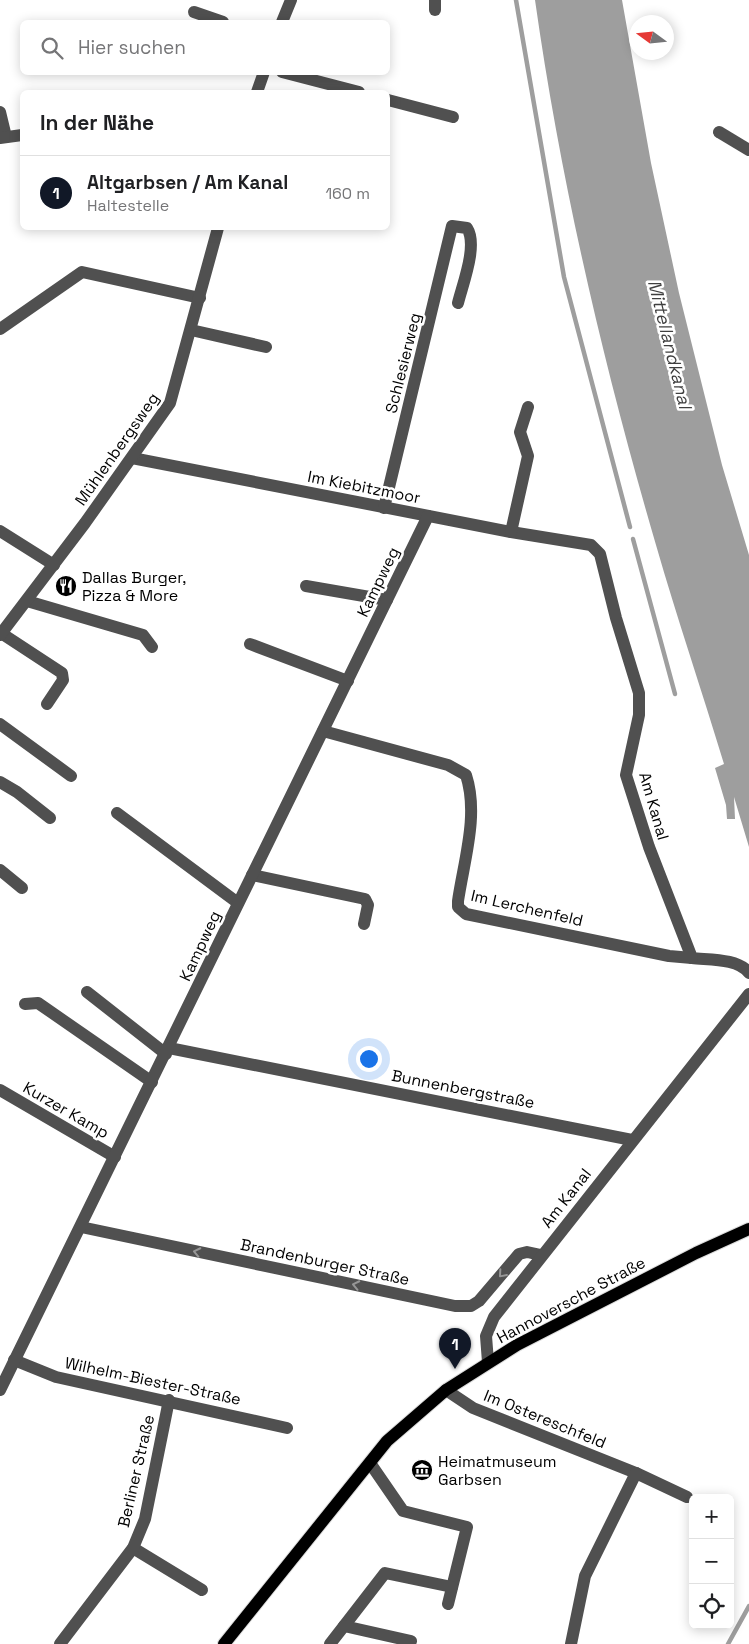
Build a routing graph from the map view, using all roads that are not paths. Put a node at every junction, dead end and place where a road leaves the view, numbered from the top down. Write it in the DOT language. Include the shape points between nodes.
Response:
graph roads {
  1 [pos="291,0"];
  2 [pos="194,12"];
  3 [pos="217,20"];
  4 [pos="283,20"];
  5 [pos="263,75"];
  6 [pos="294,75"];
  7 [pos="258,90"];
  8 [pos="351,90"];
  9 [pos="390,101"];
  10 [pos="0,112"];
  11 [pos="453,117"];
  12 [pos="719,132"];
  13 [pos="20,135"];
  14 [pos="3,138"];
  15 [pos="749,150"];
  16 [pos="217,230"];
  17 [pos="200,298"];
  18 [pos="458,303"];
  19 [pos="0,329"];
  20 [pos="191,330"];
  21 [pos="266,347"];
  22 [pos="528,407"];
  23 [pos="132,458"];
  24 [pos="384,508"];
  25 [pos="428,516"];
  26 [pos="0,531"];
  27 [pos="511,532"];
  28 [pos="591,545"];
  29 [pos="54,565"];
  30 [pos="306,586"];
  31 [pos="387,600"];
  32 [pos="27,601"];
  33 [pos="1,634"];
  34 [pos="250,644"];
  35 [pos="152,647"];
  36 [pos="348,681"];
  37 [pos="47,704"];
  38 [pos="0,724"];
  39 [pos="323,731"];
  40 [pos="71,776"];
  41 [pos="0,782"];
  42 [pos="117,813"];
  43 [pos="50,818"];
  44 [pos="0,870"];
  45 [pos="252,875"];
  46 [pos="22,888"];
  47 [pos="238,903"];
  48 [pos="364,924"];
  49 [pos="692,958"];
  50 [pos="749,974"];
  51 [pos="87,992"];
  52 [pos="749,994"];
  53 [pos="25,1004"];
  54 [pos="168,1051"];
  55 [pos="152,1082"];
  56 [pos="0,1090"];
  57 [pos="632,1140"];
  58 [pos="115,1157"];
  59 [pos="81,1227"];
  60 [pos="749,1229"];
  61 [pos="542,1255"];
  62 [pos="14,1360"];
  63 [pos="488,1362"];
  64 [pos="0,1390"];
  65 [pos="446,1390"];
  66 [pos="169,1400"];
  67 [pos="287,1428"];
  68 [pos="370,1463"];
  69 [pos="636,1473"];
  70 [pos="686,1497"];
  71 [pos="133,1548"];
  72 [pos="452,1587"];
  73 [pos="202,1590"];
  74 [pos="448,1604"];
  75 [pos="344,1626"];
  76 [pos="411,1641"];
  77 [pos="60,1644"];
  78 [pos="224,1644"];
  79 [pos="330,1644"];
  80 [pos="571,1644"];
  1 -- 4 [label="street"];
  2 -- 3 [label="street"];
  5 -- 7 [label="street"];
  6 -- 8 [label="street"];
  9 -- 11 [label="street"];
  10 -- 14 [label="street"];
  12 -- 15 [label="street"];
  13 -- 14 [label="street"];
  16 -- 17 [label="street, Mühlenbergsweg"];
  17 -- 19 [label="street" via="82,272"];
  17 -- 20 [label="street, Mühlenbergsweg"];
  18 -- 24 [label="street, Schlesierweg" via="472,235 467,228 452,226"];
  20 -- 21 [label="street"];
  20 -- 23 [label="street, Mühlenbergsweg" via="170,403"];
  22 -- 27 [label="street" via="520,432 528,456"];
  23 -- 24 [label="street, Im Kiebitzmoor"];
  23 -- 29 [label="street, Mühlenbergsweg"];
  24 -- 25 [label="street, Im Kiebitzmoor"];
  25 -- 27 [label="street, Im Kiebitzmoor"];
  25 -- 31 [label="street, Kampweg"];
  26 -- 29 [label="street"];
  27 -- 28 [label="street, Im Kiebitzmoor"];
  28 -- 49 [label="street, Am Kanal" via="600,554 639,693 639,715 626,775 652,856"];
  29 -- 32 [label="street, Mühlenbergsweg"];
  30 -- 31 [label="street"];
  31 -- 36 [label="street, Kampweg"];
  32 -- 33 [label="street, Mühlenbergsweg"];
  32 -- 35 [label="street" via="143,635"];
  33 -- 37 [label="street" via="62,673 63,680"];
  34 -- 36 [label="street"];
  36 -- 39 [label="street, Kampweg"];
  38 -- 40 [label="street"];
  39 -- 45 [label="street, Kampweg"];
  39 -- 49 [label="street, Im Lerchenfeld" via="448,764 466,775 473,808 458,901 461,911 669,956"];
  41 -- 43 [label="street"];
  42 -- 47 [label="street"];
  44 -- 46 [label="street"];
  45 -- 47 [label="street, Kampweg"];
  45 -- 48 [label="street" via="365,899 368,905"];
  47 -- 54 [label="street, Kampweg"];
  49 -- 50 [label="street" via="734,963"];
  51 -- 54 [label="street"];
  52 -- 57 [label="street, Am Kanal"];
  53 -- 55 [label="street" via="38,1003"];
  54 -- 55 [label="street, Kampweg"];
  54 -- 57 [label="street, Bunnenbergstraße"];
  55 -- 58 [label="street, Kampweg"];
  56 -- 58 [label="street, Kurzer Kamp"];
  57 -- 61 [label="street, Am Kanal"];
  58 -- 59 [label="street, Kampweg"];
  61 -- 59 [label="street, Brandenburger Straße, one-way" via="520,1254 479,1301 471,1306 456,1306"];
  59 -- 62 [label="street, Kampweg"];
  60 -- 63 [label="main road, Hannoversche Straße"];
  61 -- 63 [label="street, Am Kanal" via="489,1326 486,1336"];
  62 -- 64 [label="street, Kampweg"];
  62 -- 66 [label="street, Wilhelm-Biester-Straße" via="56,1377"];
  63 -- 65 [label="main road, Hannoversche Straße"];
  65 -- 68 [label="main road, Hannoversche Straße" via="387,1441"];
  65 -- 69 [label="street, Im Ostereschfeld" via="473,1408"];
  66 -- 67 [label="street, Wilhelm-Biester-Straße"];
  66 -- 71 [label="street, Berliner Straße" via="146,1519"];
  68 -- 72 [label="street" via="403,1511 467,1527"];
  68 -- 78 [label="main road, Hannoversche Straße"];
  69 -- 70 [label="street, Im Ostereschfeld"];
  69 -- 80 [label="street" via="585,1576"];
  71 -- 73 [label="street"];
  71 -- 77 [label="street, Berliner Straße"];
  72 -- 74 [label="street"];
  72 -- 75 [label="street" via="385,1573"];
  75 -- 76 [label="street"];
  75 -- 79 [label="street"];
}
